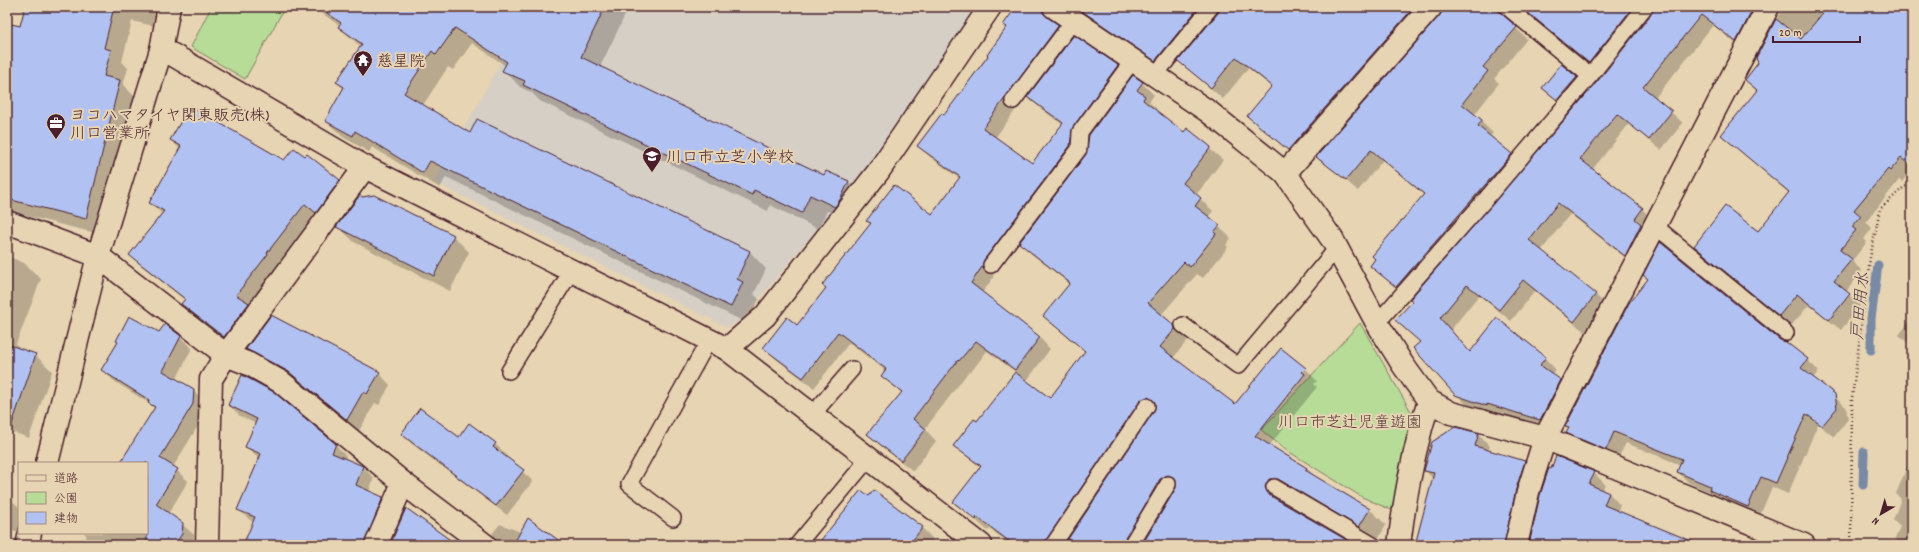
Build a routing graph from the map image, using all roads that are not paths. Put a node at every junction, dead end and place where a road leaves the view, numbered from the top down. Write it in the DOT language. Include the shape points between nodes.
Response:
graph roads {
  1 [pos="169,7"];
  2 [pos="990,7"];
  3 [pos="1054,7"];
  4 [pos="1211,7"];
  5 [pos="1431,7"];
  6 [pos="1507,7"];
  7 [pos="1768,7"];
  8 [pos="1638,10"];
  9 [pos="1074,20"];
  10 [pos="161,50"];
  11 [pos="1133,60"];
  12 [pos="1154,75"];
  13 [pos="1590,76"];
  14 [pos="1013,101"];
  15 [pos="365,167"];
  16 [pos="1285,173"];
  17 [pos="7,222"];
  18 [pos="1655,226"];
  19 [pos="1337,248"];
  20 [pos="98,256"];
  21 [pos="991,265"];
  22 [pos="572,270"];
  23 [pos="1377,324"];
  24 [pos="1183,325"];
  25 [pos="1786,333"];
  26 [pos="718,344"];
  27 [pos="226,355"];
  28 [pos="852,369"];
  29 [pos="509,371"];
  30 [pos="1429,401"];
  31 [pos="1147,406"];
  32 [pos="812,415"];
  33 [pos="1545,438"];
  34 [pos="869,458"];
  35 [pos="47,462"];
  36 [pos="404,483"];
  37 [pos="1168,484"];
  38 [pos="1274,487"];
  39 [pos="673,518"];
  40 [pos="30,534"];
  41 [pos="27,545"];
  42 [pos="207,545"];
  43 [pos="376,545"];
  44 [pos="485,545"];
  45 [pos="797,545"];
  46 [pos="981,545"];
  47 [pos="1053,545"];
  48 [pos="1131,545"];
  49 [pos="1373,545"];
  50 [pos="1399,545"];
  51 [pos="1516,545"];
  52 [pos="1804,545"];
  1 -- 10 [label="street"];
  2 -- 26 [label="street" via="878,172 765,316"];
  3 -- 9 [label="street"];
  4 -- 12 [label="lane"];
  5 -- 16 [label="street"];
  6 -- 13 [label="lane"];
  7 -- 18 [label="street"];
  8 -- 13 [label="lane"];
  9 -- 11 [label="street"];
  9 -- 14 [label="lane"];
  10 -- 15 [label="street"];
  10 -- 20 [label="street"];
  11 -- 12 [label="street"];
  11 -- 21 [label="lane" via="1080,132 1079,149"];
  12 -- 16 [label="street" via="1209,112"];
  13 -- 23 [label="lane"];
  15 -- 22 [label="street"];
  15 -- 27 [label="street"];
  16 -- 19 [label="street"];
  17 -- 20 [label="street"];
  18 -- 25 [label="lane"];
  18 -- 33 [label="street"];
  19 -- 23 [label="street"];
  19 -- 24 [label="lane" via="1238,366"];
  20 -- 27 [label="street"];
  20 -- 35 [label="street"];
  22 -- 26 [label="street"];
  22 -- 29 [label="lane"];
  23 -- 30 [label="street"];
  26 -- 32 [label="street"];
  26 -- 39 [label="lane" via="629,484"];
  27 -- 36 [label="street" via="249,364 281,382"];
  27 -- 42 [label="street" via="211,379"];
  28 -- 32 [label="lane"];
  30 -- 33 [label="street" via="1451,413"];
  30 -- 50 [label="street" via="1419,433 1405,498"];
  31 -- 47 [label="lane"];
  32 -- 34 [label="street"];
  33 -- 51 [label="street" via="1528,492"];
  33 -- 52 [label="street"];
  34 -- 45 [label="lane"];
  34 -- 46 [label="street"];
  36 -- 43 [label="street"];
  36 -- 44 [label="street"];
  37 -- 48 [label="lane"];
  38 -- 49 [label="lane"];
  40 -- 41 [label="street"];
}
